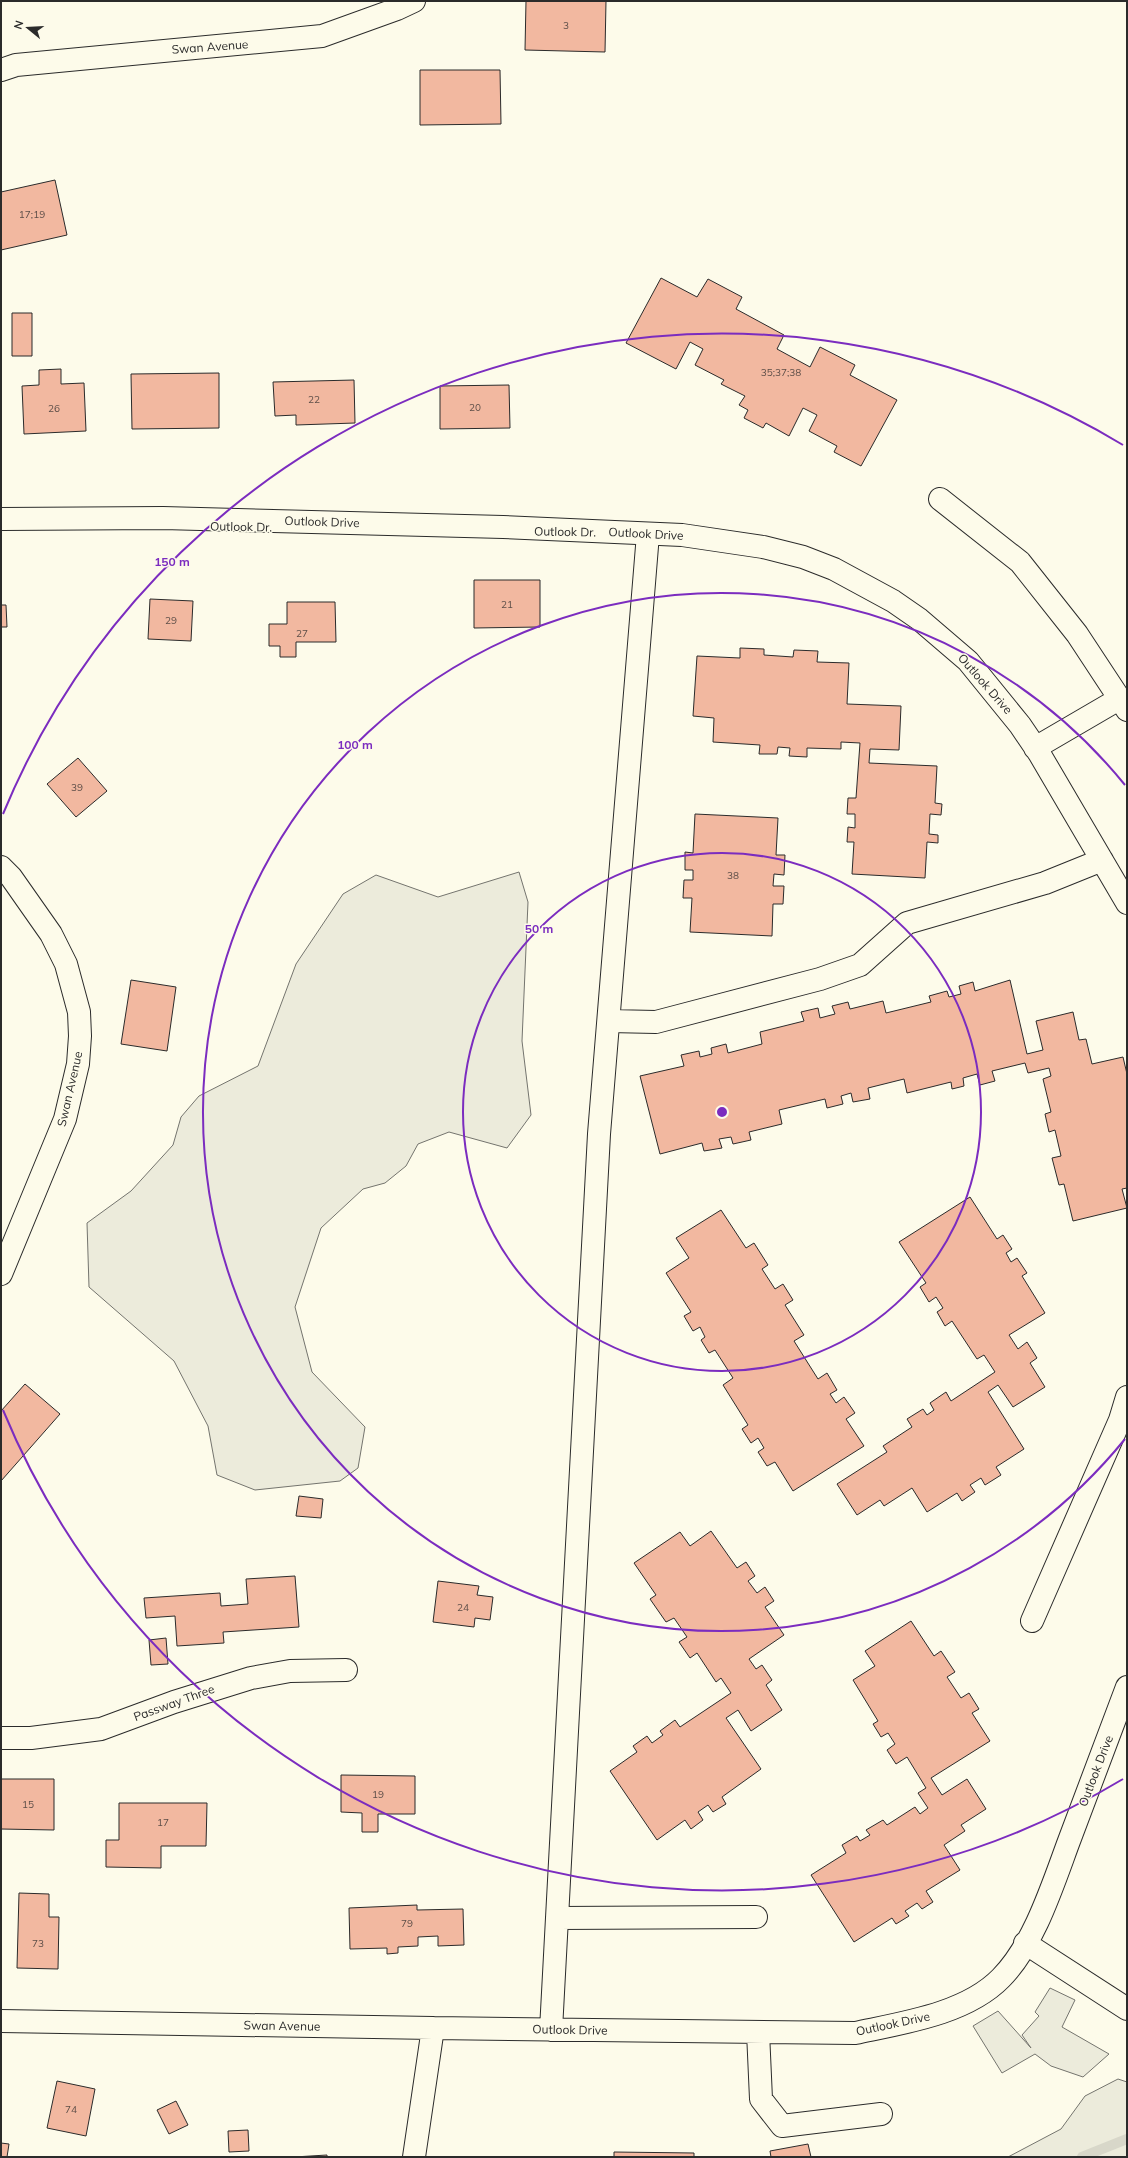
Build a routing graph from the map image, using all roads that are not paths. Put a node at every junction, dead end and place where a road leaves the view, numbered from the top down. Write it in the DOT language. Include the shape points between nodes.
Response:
graph roads {
  1 [pos="414,1"];
  2 [pos="1,70"];
  3 [pos="940,499"];
  4 [pos="1,519"];
  5 [pos="1,523"];
  6 [pos="648,534"];
  7 [pos="1123,704"];
  8 [pos="1036,748"];
  9 [pos="1102,860"];
  10 [pos="1,867"];
  11 [pos="10,890"];
  12 [pos="1127,903"];
  13 [pos="609,1021"];
  14 [pos="1,1274"];
  15 [pos="1127,1398"];
  16 [pos="1123,1422"];
  17 [pos="1032,1621"];
  18 [pos="346,1670"];
  19 [pos="1127,1687"];
  20 [pos="1,1738"];
  21 [pos="756,1917"];
  22 [pos="557,1918"];
  23 [pos="1025,1943"];
  24 [pos="1127,2009"];
  25 [pos="1,2021"];
  26 [pos="433,2028"];
  27 [pos="550,2030"];
  28 [pos="758,2032"];
  29 [pos="881,2114"];
  30 [pos="414,2157"];
  1 -- 2 [label="street, Swan Avenue" via="322,36 16,65"];
  3 -- 7 [label="street" via="1020,562 1077,634"];
  4 -- 6 [label="street, Outlook Drive" via="163,518 503,527"];
  5 -- 6 [label="street, Outlook Dr."];
  6 -- 8 [label="street, Outlook Drive" via="682,535 763,547 803,557 864,584 919,619 968,661"];
  6 -- 13 [label="street"];
  7 -- 8 [label="street"];
  8 -- 9 [label="street, Outlook Drive"];
  9 -- 12 [label="street, Outlook Drive"];
  9 -- 13 [label="street" via="1045,883 907,924 860,965 820,979 656,1022"];
  10 -- 11 [label="street, Swan Avenue"];
  11 -- 14 [label="street, Swan Avenue" via="51,934 66,964 74,987 80,1036 78,1064 65,1120"];
  13 -- 22 [label="street" via="599,1134"];
  15 -- 16 [label="street"];
  16 -- 17 [label="street"];
  18 -- 20 [label="street, Passway Three" via="290,1671 250,1678 101,1729 39,1737"];
  19 -- 23 [label="street, Outlook Drive" via="1044,1908"];
  21 -- 22 [label="street"];
  22 -- 27 [label="street"];
  23 -- 24 [label="street"];
  23 -- 28 [label="street, Outlook Drive" via="1018,1958 1001,1979 984,1992 945,2012 916,2021 856,2033"];
  25 -- 26 [label="street, Swan Avenue"];
  26 -- 27 [label="street, Outlook Drive"];
  26 -- 30 [label="street"];
  27 -- 28 [label="street, Outlook Drive"];
  28 -- 29 [label="street" via="761,2099 782,2126"];
}
